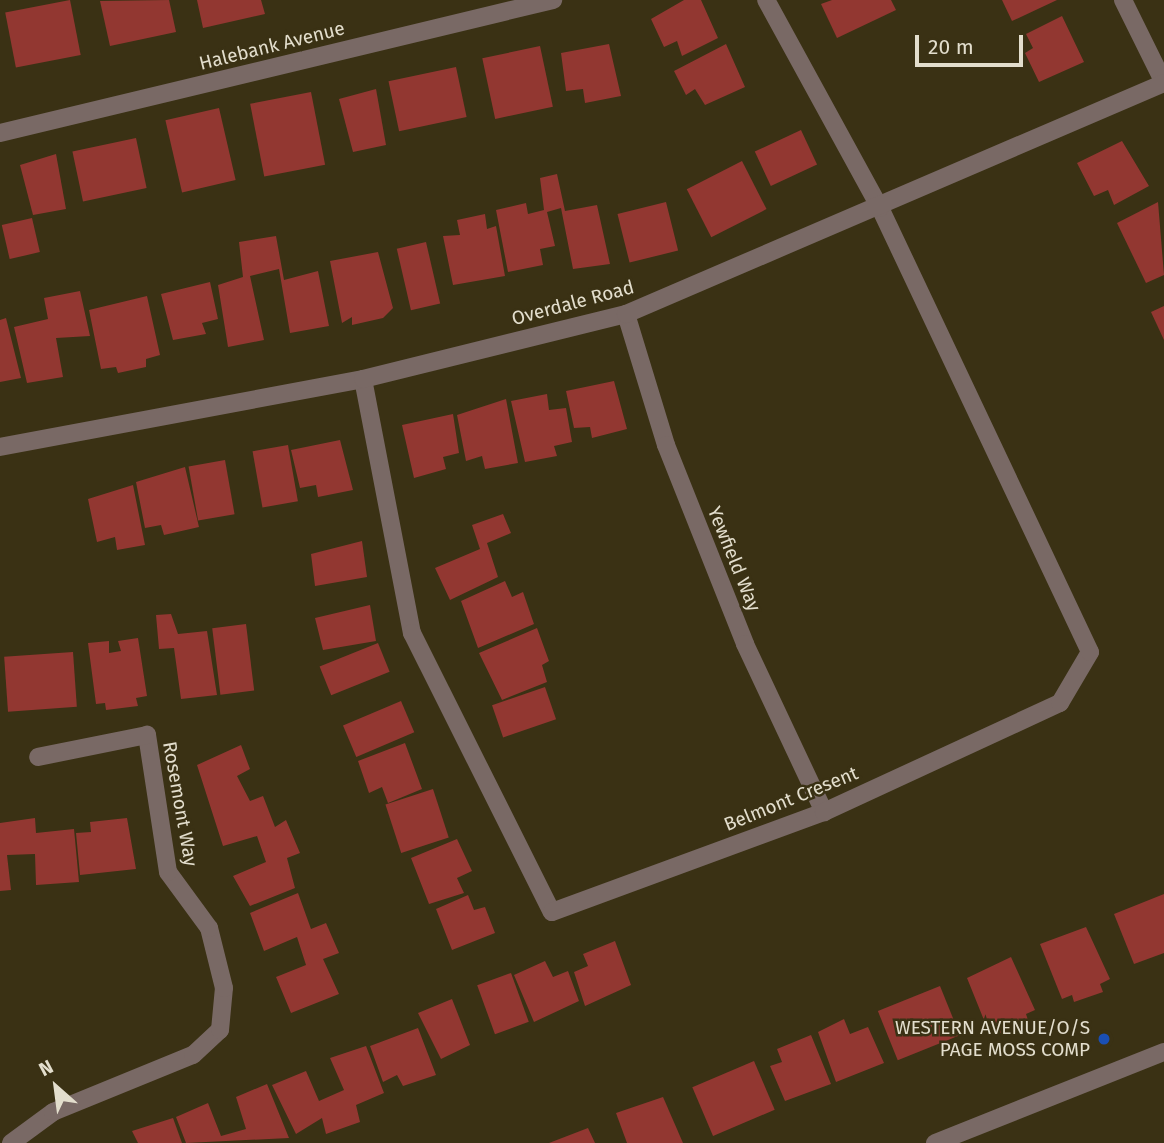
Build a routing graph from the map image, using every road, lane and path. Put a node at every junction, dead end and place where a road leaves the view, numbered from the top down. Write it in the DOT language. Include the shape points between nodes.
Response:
graph roads {
  1 [pos="553,0"];
  2 [pos="766,0"];
  3 [pos="1123,0"];
  4 [pos="1164,83"];
  5 [pos="0,133"];
  6 [pos="880,208"];
  7 [pos="626,314"];
  8 [pos="363,379"];
  9 [pos="0,447"];
  10 [pos="38,757"];
  11 [pos="824,812"];
  12 [pos="1164,1052"];
  13 [pos="11,1143"];
  14 [pos="935,1143"];
  1 -- 5 [label="street, Halebank Avenue"];
  2 -- 6 [label="street"];
  3 -- 4 [label="street"];
  4 -- 6 [label="street, Overdale Road"];
  6 -- 7 [label="street, Overdale Road"];
  6 -- 11 [label="street, Belmont Cresent" via="1090,652 1060,703"];
  7 -- 8 [label="street, Overdale Road"];
  7 -- 11 [label="street, Yewfield Way" via="666,446 746,644"];
  8 -- 9 [label="street, Overdale Road"];
  8 -- 11 [label="street, Belmont Cresent" via="412,633 552,912"];
  10 -- 13 [label="street, Rosemont Way" via="147,735 168,873 209,928 224,988 220,1030 193,1055 53,1112"];
  12 -- 14 [label="street"];
}
